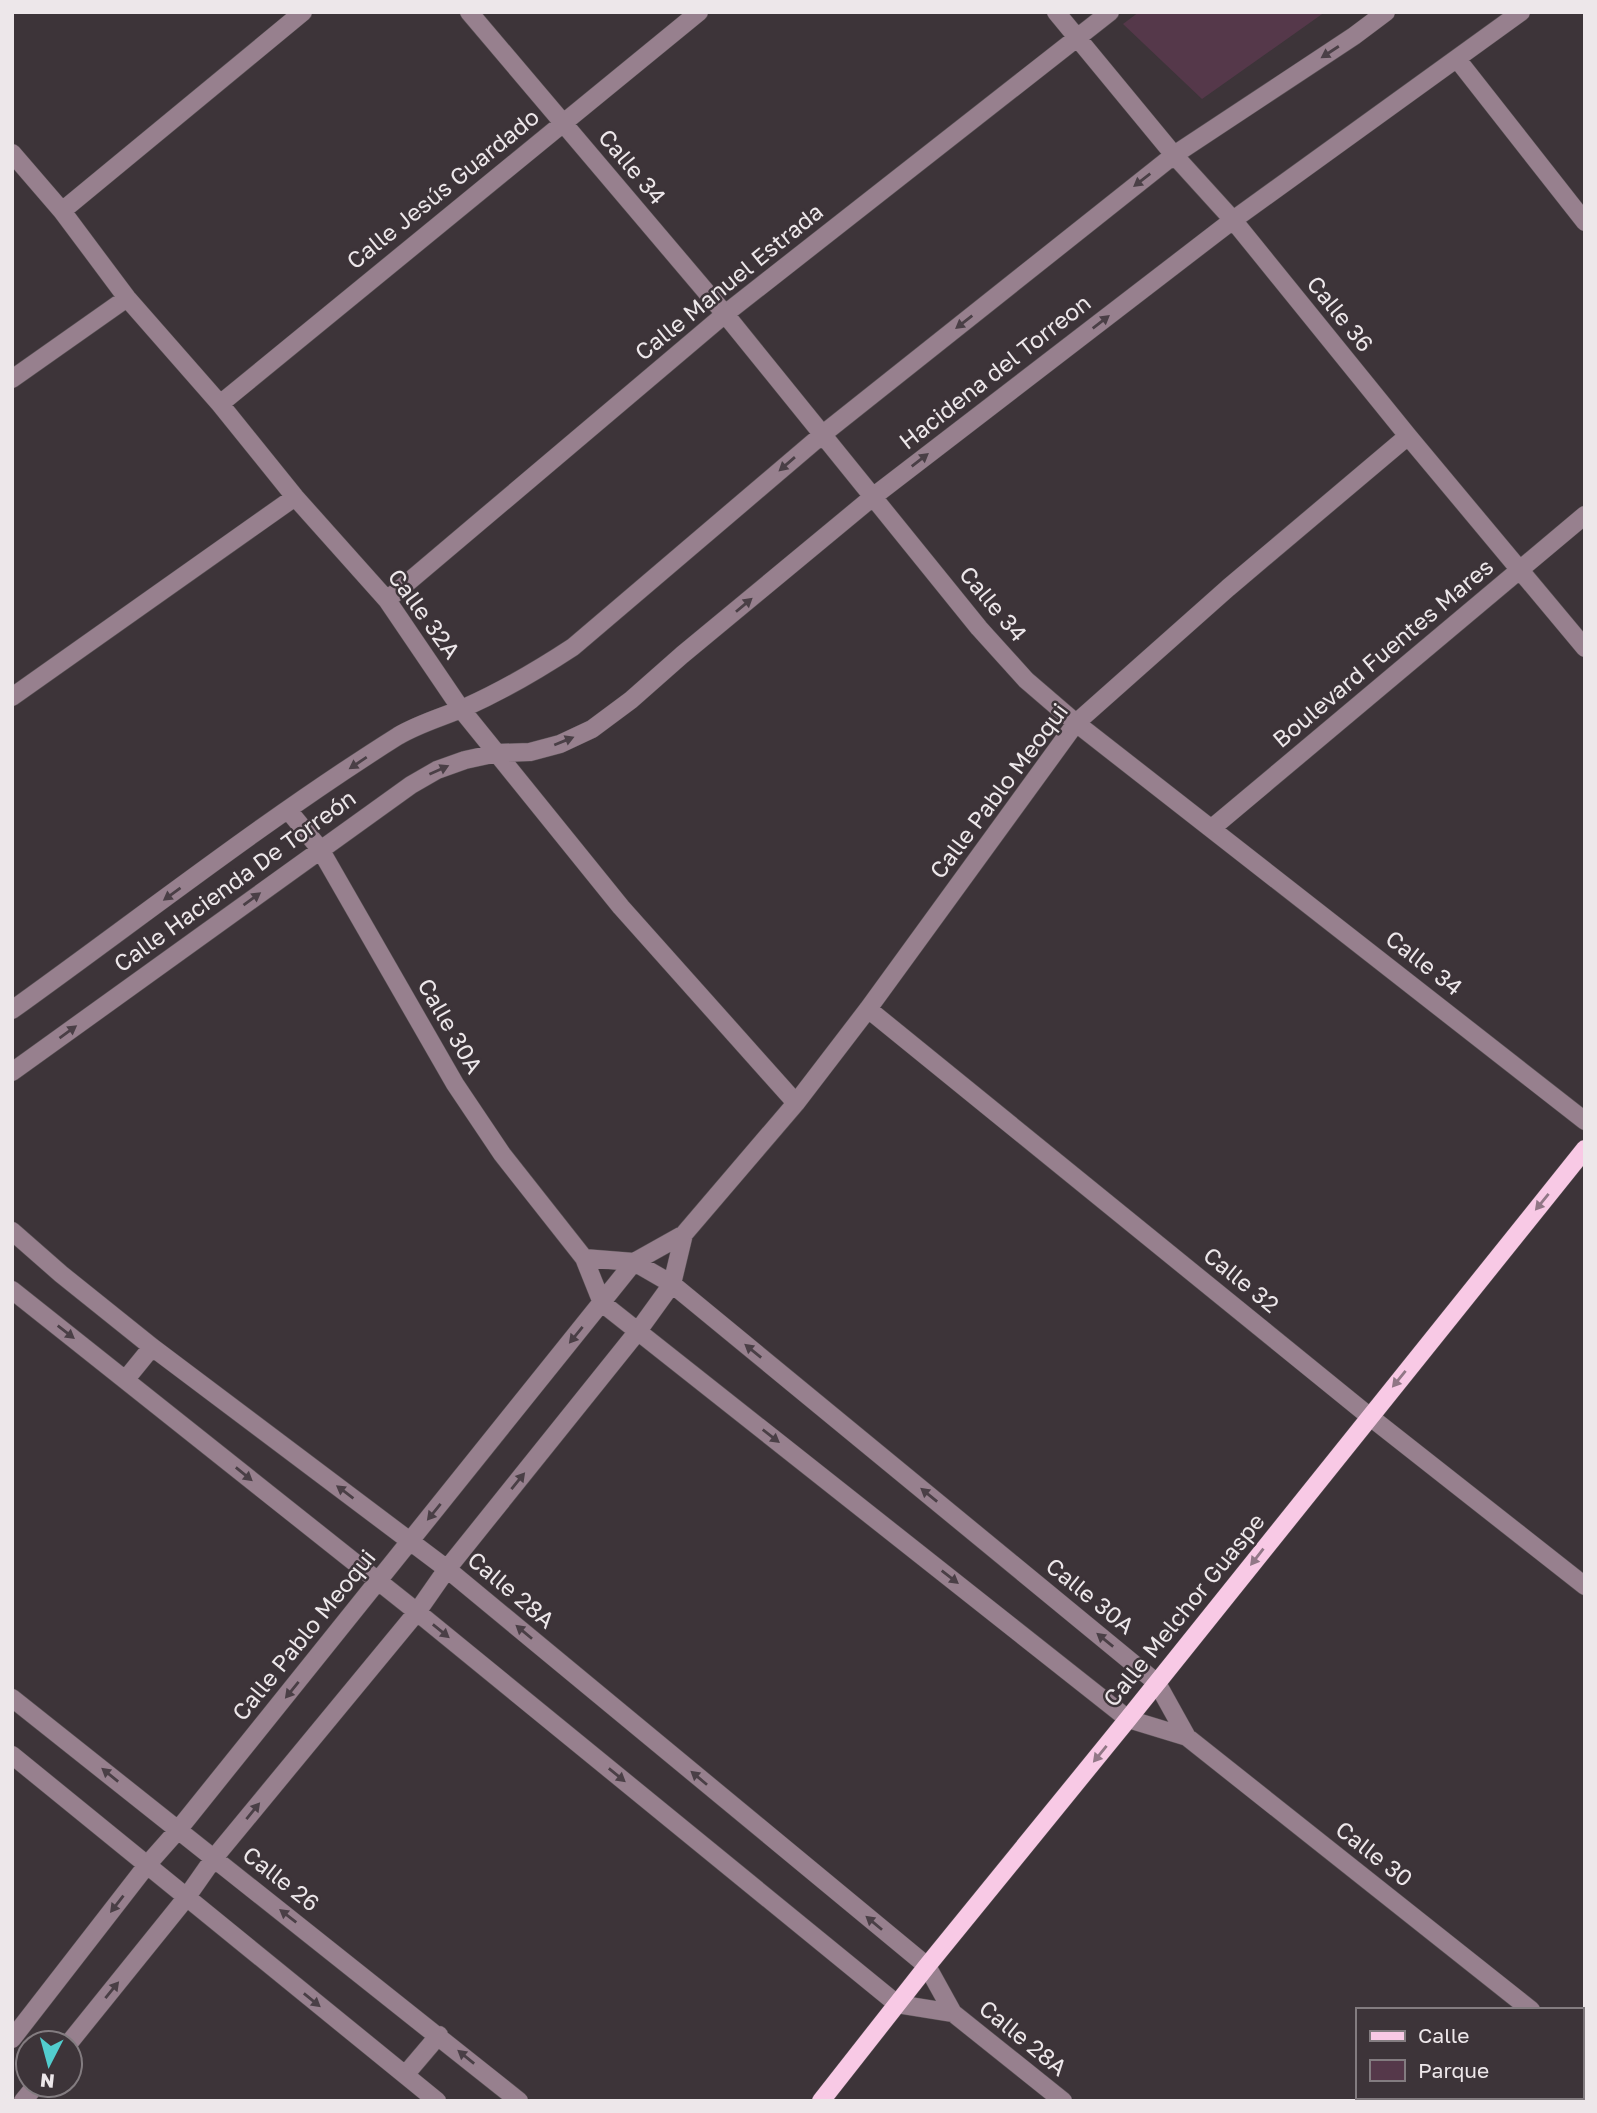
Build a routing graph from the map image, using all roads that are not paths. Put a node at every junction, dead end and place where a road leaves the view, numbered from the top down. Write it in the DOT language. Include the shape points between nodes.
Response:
graph roads {
  1 [pos="303,12"];
  2 [pos="469,12"];
  3 [pos="699,12"];
  4 [pos="1056,12"];
  5 [pos="1110,12"];
  6 [pos="1386,12"];
  7 [pos="1521,12"];
  8 [pos="1076,38"];
  9 [pos="1457,59"];
  10 [pos="562,123"];
  11 [pos="12,153"];
  12 [pos="1174,155"];
  13 [pos="62,211"];
  14 [pos="1233,220"];
  15 [pos="1585,222"];
  16 [pos="127,298"];
  17 [pos="725,314"];
  18 [pos="12,379"];
  19 [pos="220,404"];
  20 [pos="823,434"];
  21 [pos="1408,436"];
  22 [pos="295,496"];
  23 [pos="874,496"];
  24 [pos="1585,515"];
  25 [pos="1519,570"];
  26 [pos="387,600"];
  27 [pos="1585,648"];
  28 [pos="12,697"];
  29 [pos="461,709"];
  30 [pos="1076,723"];
  31 [pos="498,753"];
  32 [pos="288,810"];
  33 [pos="1212,828"];
  34 [pos="320,849"];
  35 [pos="868,1009"];
  36 [pos="12,1010"];
  37 [pos="12,1072"];
  38 [pos="796,1103"];
  39 [pos="1585,1121"];
  40 [pos="1585,1149"];
  41 [pos="12,1231"];
  42 [pos="684,1234"];
  43 [pos="584,1258"];
  44 [pos="634,1262"];
  45 [pos="672,1284"];
  46 [pos="12,1290"];
  47 [pos="602,1303"];
  48 [pos="638,1331"];
  49 [pos="152,1347"];
  50 [pos="126,1379"];
  51 [pos="1369,1416"];
  52 [pos="411,1541"];
  53 [pos="447,1569"];
  54 [pos="379,1582"];
  55 [pos="1585,1586"];
  56 [pos="417,1612"];
  57 [pos="1157,1683"];
  58 [pos="12,1698"];
  59 [pos="1128,1719"];
  60 [pos="1187,1737"];
  61 [pos="12,1755"];
  62 [pos="178,1830"];
  63 [pos="215,1858"];
  64 [pos="147,1865"];
  65 [pos="186,1898"];
  66 [pos="926,1966"];
  67 [pos="897,2004"];
  68 [pos="1528,2008"];
  69 [pos="953,2013"];
  70 [pos="80,2029"];
  71 [pos="439,2035"];
  72 [pos="12,2039"];
  73 [pos="405,2075"];
  74 [pos="437,2101"];
  75 [pos="519,2101"];
  76 [pos="821,2101"];
  77 [pos="1063,2101"];
  1 -- 13 [label="street"];
  2 -- 10 [label="street, Calle 34"];
  3 -- 10 [label="street, Calle Jesús Guardado"];
  4 -- 8 [label="street, Calle 36"];
  5 -- 8 [label="street, Calle Manuel Estrada"];
  6 -- 12 [label="street, one-way"];
  7 -- 9 [label="street, Hacidena del Torreon"];
  8 -- 12 [label="street, Calle 36"];
  8 -- 17 [label="street, Calle Manuel Estrada"];
  9 -- 14 [label="street, Hacidena del Torreon"];
  9 -- 15 [label="street"];
  10 -- 17 [label="street, Calle 34"];
  10 -- 19 [label="street, Calle Jesús Guardado"];
  11 -- 13 [label="street, Calle 32A"];
  12 -- 14 [label="street, Calle 36"];
  12 -- 20 [label="street, one-way"];
  13 -- 16 [label="street, Calle 32A"];
  14 -- 21 [label="street, Calle 36"];
  23 -- 14 [label="street, Hacidena del Torreon, one-way"];
  16 -- 18 [label="street"];
  16 -- 19 [label="street, Calle 32A"];
  17 -- 20 [label="street, Calle 34"];
  17 -- 26 [label="street, Calle Manuel Estrada"];
  19 -- 22 [label="street, Calle 32A"];
  20 -- 23 [label="street, Calle 34"];
  20 -- 29 [label="street, one-way" via="573,648"];
  21 -- 25 [label="street, Calle 36"];
  21 -- 30 [label="street, Calle Pablo Meoqui"];
  22 -- 26 [label="street, Calle 32A"];
  22 -- 28 [label="street"];
  23 -- 30 [label="street, Calle 34" via="979,628 1026,680"];
  31 -- 23 [label="street, Hacidena del Torreon, one-way" via="530,752 592,729"];
  24 -- 25 [label="street, Boulevard Fuentes Mares"];
  25 -- 27 [label="street, Calle 36"];
  25 -- 33 [label="street, Boulevard Fuentes Mares"];
  26 -- 29 [label="street, Calle 32A"];
  29 -- 31 [label="street, Calle 32A"];
  29 -- 32 [label="street, Calle Hacienda De Torreón, one-way" via="400,735"];
  30 -- 33 [label="street, Calle 34"];
  30 -- 35 [label="street, Calle Pablo Meoqui"];
  34 -- 31 [label="street, Calle Hacienda De Torreón, one-way" via="437,770"];
  31 -- 38 [label="street, Calle 32A" via="621,907"];
  32 -- 34 [label="street, Calle 30A"];
  32 -- 36 [label="street, Calle Hacienda De Torreón, one-way"];
  33 -- 39 [label="street, Calle 34"];
  37 -- 34 [label="street, Calle Hacienda De Torreón, one-way"];
  34 -- 43 [label="street, Calle 30A" via="455,1084 502,1154"];
  35 -- 38 [label="street, Calle Pablo Meoqui"];
  35 -- 51 [label="street, Calle 32"];
  38 -- 42 [label="street, Calle Pablo Meoqui"];
  40 -- 51 [label="main road, Calle Melchor Guaspe, one-way"];
  41 -- 49 [label="street, Calle 28A"];
  42 -- 44 [label="street"];
  42 -- 45 [label="street"];
  43 -- 44 [label="street, Calle 30A"];
  43 -- 47 [label="street, Calle 30A"];
  44 -- 45 [label="street, Calle 30A"];
  44 -- 47 [label="street, Calle Pablo Meoqui"];
  45 -- 48 [label="street"];
  57 -- 45 [label="street, Calle 30A, one-way"];
  46 -- 50 [label="street, one-way"];
  47 -- 48 [label="street"];
  47 -- 52 [label="street, Calle Pablo Meoqui, one-way"];
  53 -- 48 [label="street, one-way"];
  48 -- 59 [label="street, one-way"];
  49 -- 50 [label="street"];
  52 -- 49 [label="street, Calle 28A, one-way"];
  50 -- 54 [label="street, one-way"];
  51 -- 55 [label="street, Calle 32"];
  51 -- 57 [label="main road, Calle Melchor Guaspe, one-way"];
  52 -- 53 [label="street, Calle 28A"];
  52 -- 54 [label="street, Calle Pablo Meoqui"];
  53 -- 56 [label="street"];
  66 -- 53 [label="street, Calle 28A, one-way"];
  54 -- 56 [label="street"];
  54 -- 62 [label="street, Calle Pablo Meoqui, one-way"];
  63 -- 56 [label="street, one-way"];
  56 -- 67 [label="street, one-way"];
  57 -- 59 [label="main road, Calle Melchor Guaspe"];
  57 -- 60 [label="street, Calle 30A"];
  62 -- 58 [label="street, Calle 26, one-way"];
  59 -- 60 [label="street"];
  59 -- 66 [label="main road, Calle Melchor Guaspe, one-way"];
  60 -- 68 [label="street, Calle 30"];
  61 -- 64 [label="street"];
  62 -- 63 [label="street, Calle 26"];
  62 -- 64 [label="street, Calle Pablo Meoqui"];
  63 -- 65 [label="street"];
  71 -- 63 [label="street, Calle 26, one-way"];
  64 -- 65 [label="street"];
  64 -- 72 [label="street, Calle Pablo Meoqui, one-way"];
  70 -- 65 [label="street, one-way"];
  65 -- 73 [label="street, one-way"];
  66 -- 67 [label="main road, Calle Melchor Guaspe"];
  66 -- 69 [label="street, Calle 28A"];
  67 -- 69 [label="street, Calle 28A"];
  67 -- 76 [label="main road, Calle Melchor Guaspe"];
  69 -- 77 [label="street, Calle 28A"];
  71 -- 73 [label="street"];
  75 -- 71 [label="street, Calle 26, one-way"];
  73 -- 74 [label="street"];
}
